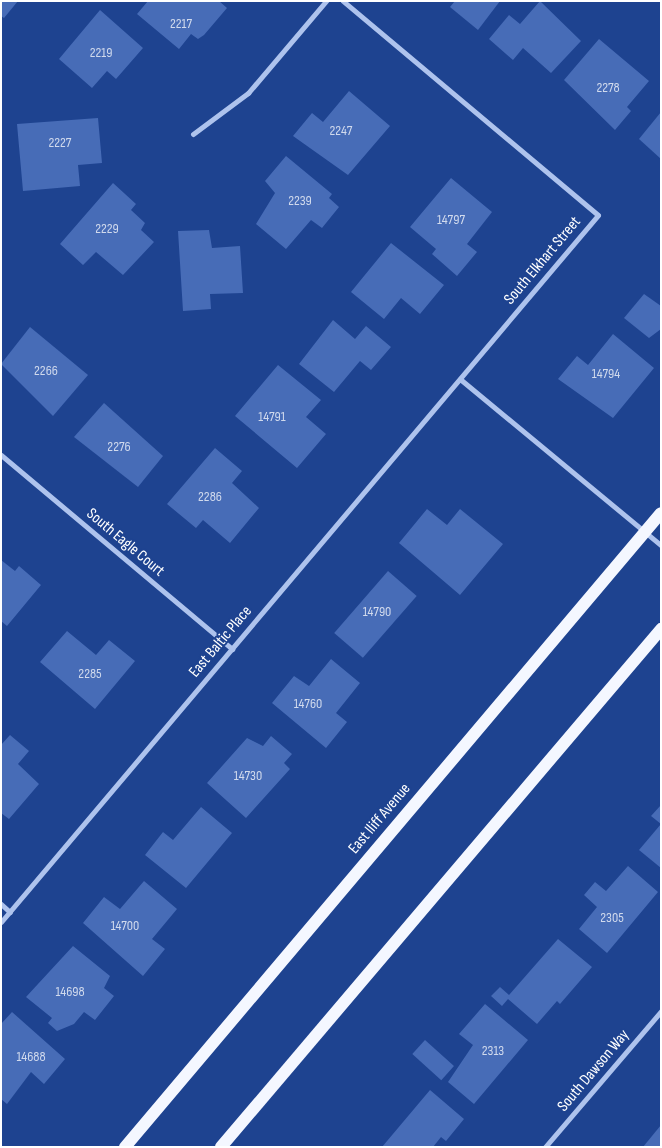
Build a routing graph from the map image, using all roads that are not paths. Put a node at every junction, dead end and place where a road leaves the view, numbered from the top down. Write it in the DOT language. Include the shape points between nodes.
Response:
graph roads {
  1 [pos="326,1"];
  2 [pos="343,1"];
  3 [pos="193,134"];
  4 [pos="460,379"];
  5 [pos="1,455"];
  6 [pos="661,513"];
  7 [pos="645,532"];
  8 [pos="661,545"];
  9 [pos="661,629"];
  10 [pos="232,649"];
  11 [pos="1,904"];
  12 [pos="10,912"];
  13 [pos="1,922"];
  14 [pos="661,1011"];
  15 [pos="125,1147"];
  16 [pos="221,1147"];
  17 [pos="546,1147"];
  1 -- 3 [label="street" via="248,93"];
  2 -- 4 [label="street, South Elkhart Street" via="598,215"];
  4 -- 7 [label="street"];
  4 -- 10 [label="street, East Baltic Place"];
  5 -- 10 [label="street, South Eagle Court"];
  6 -- 7 [label="main road, East Iliff Avenue"];
  7 -- 8 [label="street"];
  7 -- 15 [label="main road, East Iliff Avenue"];
  9 -- 16 [label="main road"];
  10 -- 12 [label="street, East Baltic Place"];
  11 -- 12 [label="street"];
  12 -- 13 [label="street, East Baltic Place"];
  14 -- 17 [label="street, South Dawson Way"];
}
